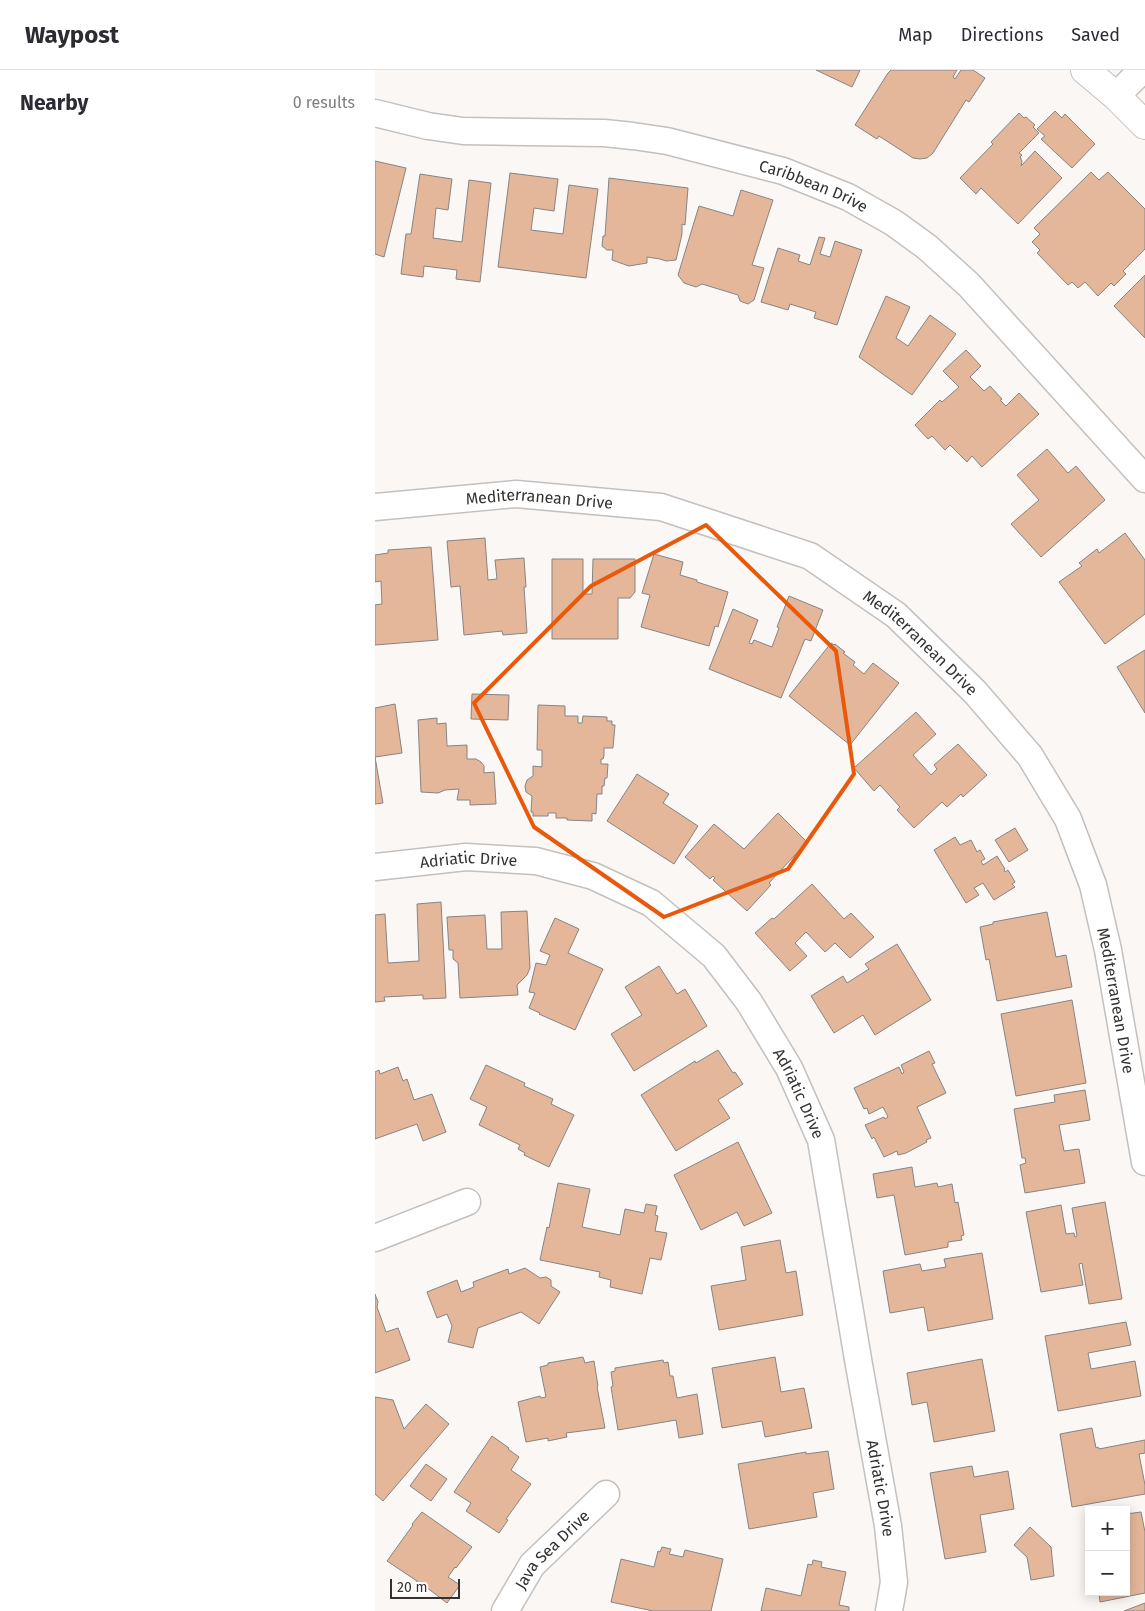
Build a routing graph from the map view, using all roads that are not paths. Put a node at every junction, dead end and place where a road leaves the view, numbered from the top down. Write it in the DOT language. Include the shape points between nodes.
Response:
graph roads {
  1 [pos="1085,70"];
  2 [pos="1142,70"];
  3 [pos="1116,96"];
  4 [pos="375,113"];
  5 [pos="1145,125"];
  6 [pos="1145,479"];
  7 [pos="375,507"];
  8 [pos="375,867"];
  9 [pos="1145,1162"];
  10 [pos="467,1202"];
  11 [pos="375,1238"];
  12 [pos="606,1494"];
  13 [pos="505,1611"];
  14 [pos="889,1611"];
  1 -- 3 [label="street"];
  2 -- 3 [label="street"];
  3 -- 5 [label="street"];
  4 -- 6 [label="street, Caribbean Drive" via="463,131 604,133 667,141 783,170 848,197 894,223 927,247 969,285"];
  7 -- 9 [label="street, Mediterranean Drive" via="515,494 661,507 810,556 896,615 975,692 1030,756 1068,819 1095,894 1108,950"];
  8 -- 14 [label="street, Adriatic Drive" via="465,857 536,862 593,876 651,903 714,956 749,1002 789,1068 821,1140 888,1526 894,1582"];
  10 -- 11 [label="street"];
  12 -- 13 [label="street, Java Sea Drive" via="532,1566"];
}
